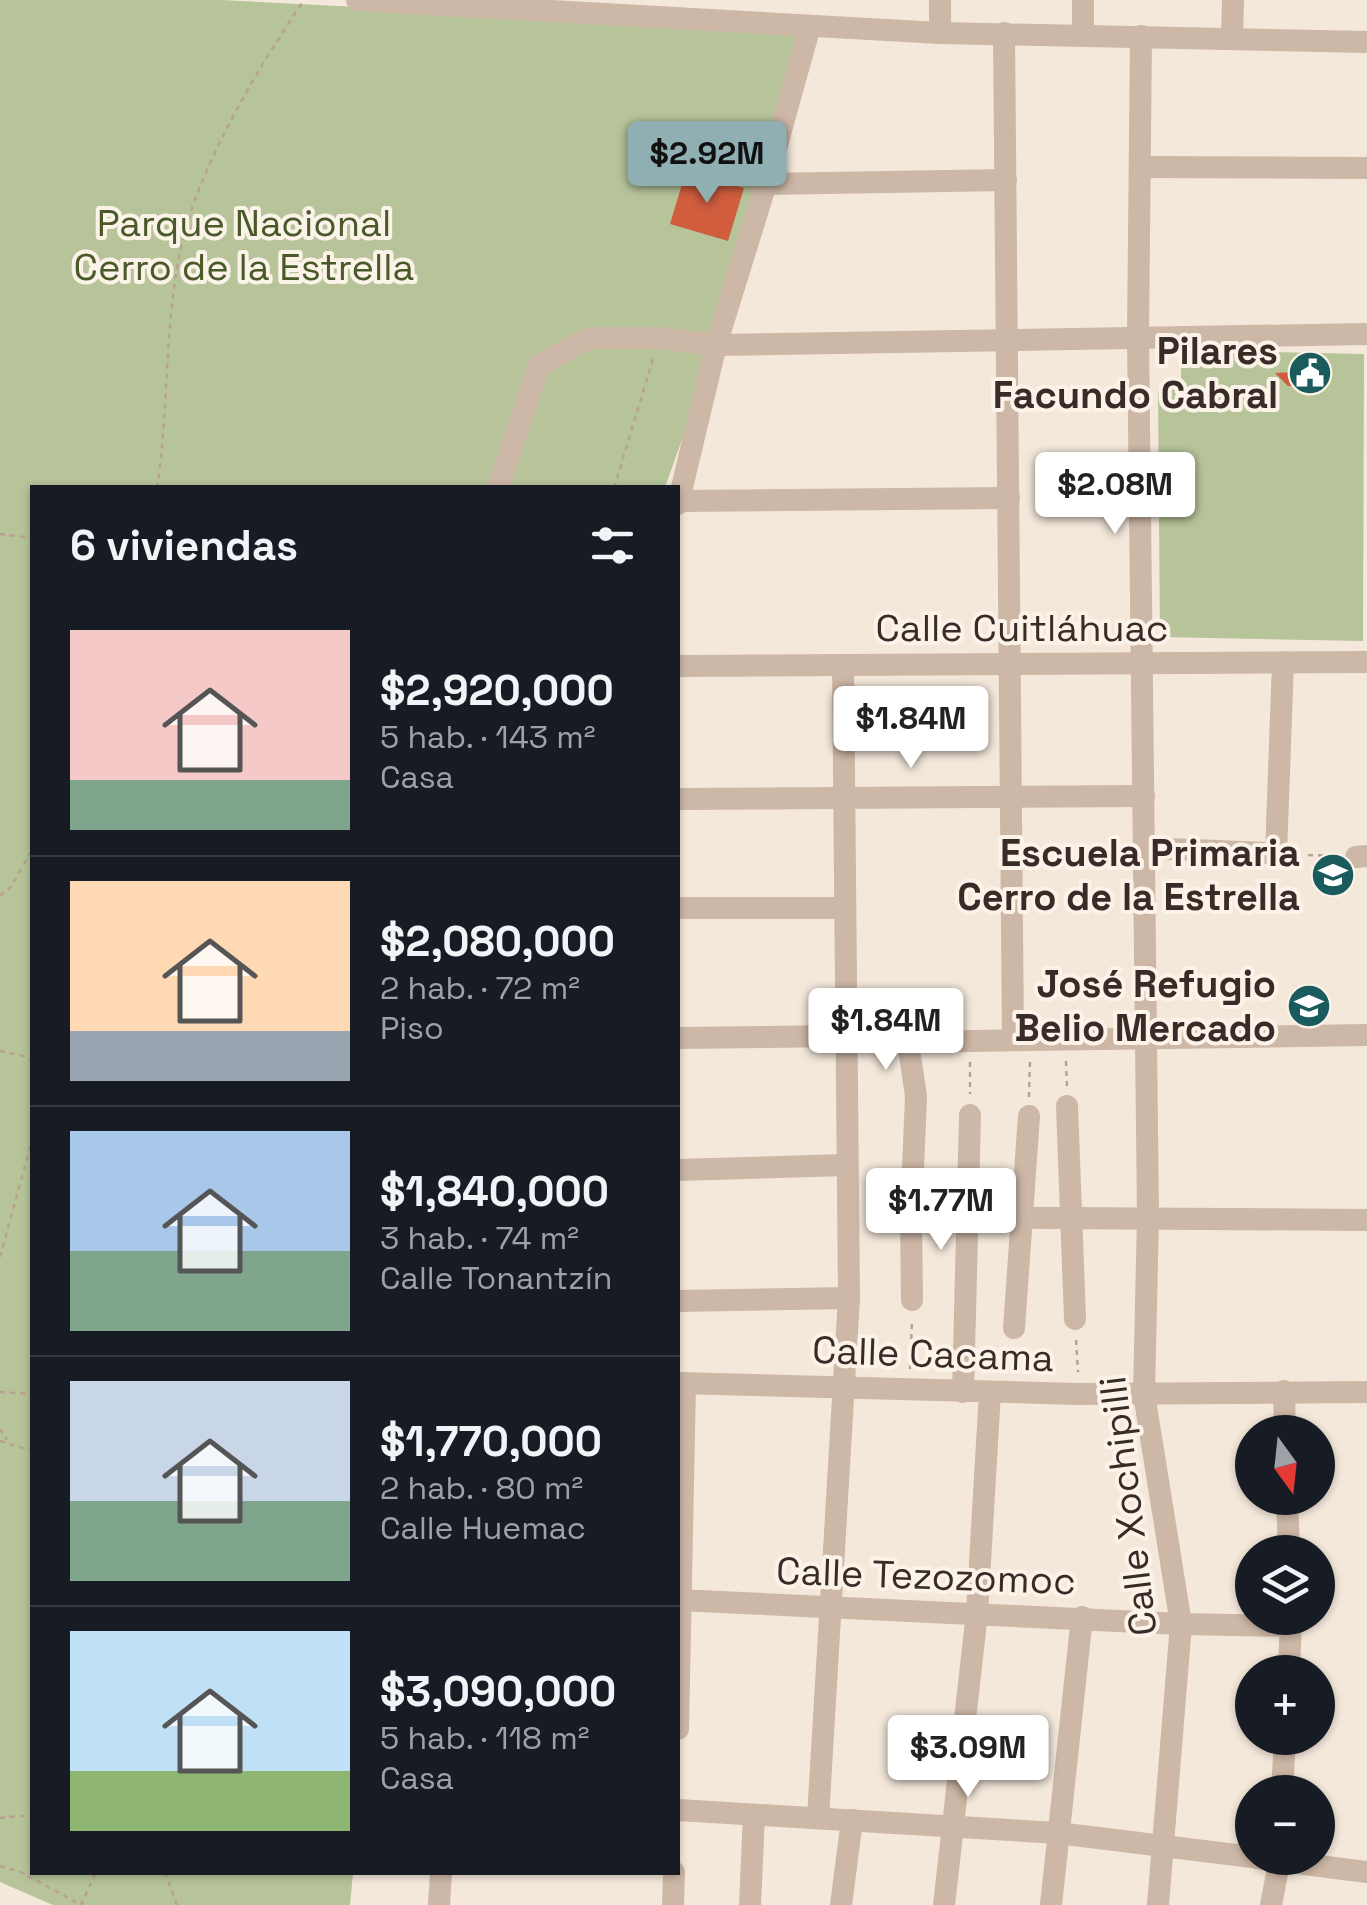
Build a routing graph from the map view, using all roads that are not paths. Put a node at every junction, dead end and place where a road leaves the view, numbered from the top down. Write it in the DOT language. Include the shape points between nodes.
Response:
graph roads {
  1 [pos="357,0"];
  2 [pos="775,0"];
  3 [pos="940,0"];
  4 [pos="1083,0"];
  5 [pos="1233,0"];
  6 [pos="470,2"];
  7 [pos="621,7"];
  8 [pos="774,24"];
  9 [pos="810,26"];
  10 [pos="1004,33"];
  11 [pos="940,34"];
  12 [pos="1082,35"];
  13 [pos="1140,36"];
  14 [pos="1232,39"];
  15 [pos="1367,42"];
  16 [pos="1140,167"];
  17 [pos="1367,168"];
  18 [pos="1006,180"];
  19 [pos="766,184"];
  20 [pos="1367,334"];
  21 [pos="1138,336"];
  22 [pos="1008,341"];
  23 [pos="716,345"];
  24 [pos="499,485"];
  25 [pos="680,495"];
  26 [pos="1009,498"];
  27 [pos="680,503"];
  28 [pos="1144,661"];
  29 [pos="1283,662"];
  30 [pos="1367,662"];
  31 [pos="1009,663"];
  32 [pos="843,664"];
  33 [pos="680,666"];
  34 [pos="1012,796"];
  35 [pos="1144,796"];
  36 [pos="842,798"];
  37 [pos="680,800"];
  38 [pos="1144,848"];
  39 [pos="680,908"];
  40 [pos="844,908"];
  41 [pos="1367,1035"];
  42 [pos="845,1036"];
  43 [pos="680,1038"];
  44 [pos="1022,1038"];
  45 [pos="1148,1038"];
  46 [pos="908,1042"];
  47 [pos="1067,1106"];
  48 [pos="970,1115"];
  49 [pos="1029,1116"];
  50 [pos="846,1165"];
  51 [pos="680,1170"];
  52 [pos="911,1217"];
  53 [pos="1148,1217"];
  54 [pos="1021,1218"];
  55 [pos="1071,1218"];
  56 [pos="968,1219"];
  57 [pos="1367,1220"];
  58 [pos="848,1298"];
  59 [pos="912,1300"];
  60 [pos="680,1301"];
  61 [pos="1076,1319"];
  62 [pos="1014,1328"];
  63 [pos="681,1383"];
  64 [pos="844,1386"];
  65 [pos="1284,1391"];
  66 [pos="963,1392"];
  67 [pos="990,1392"];
  68 [pos="1367,1392"];
  69 [pos="1144,1394"];
  70 [pos="1285,1415"];
  71 [pos="680,1492"];
  72 [pos="680,1600"];
  73 [pos="829,1607"];
  74 [pos="977,1614"];
  75 [pos="1082,1617"];
  76 [pos="1235,1623"];
  77 [pos="1182,1624"];
  78 [pos="680,1810"];
  79 [pos="754,1815"];
  80 [pos="818,1818"];
  81 [pos="852,1820"];
  82 [pos="953,1826"];
  83 [pos="1058,1833"];
  84 [pos="1165,1846"];
  85 [pos="1235,1854"];
  86 [pos="1335,1868"];
  87 [pos="1367,1872"];
  88 [pos="442,1875"];
  89 [pos="674,1875"];
  90 [pos="1268,1875"];
  91 [pos="439,1905"];
  92 [pos="673,1905"];
  93 [pos="750,1905"];
  94 [pos="841,1905"];
  95 [pos="944,1905"];
  96 [pos="1051,1905"];
  97 [pos="1158,1905"];
  98 [pos="1271,1905"];
  1 -- 6 [label="street"];
  2 -- 8 [label="street"];
  3 -- 11 [label="street"];
  4 -- 12 [label="street"];
  5 -- 14 [label="street"];
  6 -- 7 [label="street"];
  7 -- 8 [label="street"];
  8 -- 9 [label="street"];
  9 -- 11 [label="street"];
  9 -- 19 [label="street"];
  10 -- 11 [label="street"];
  10 -- 12 [label="street"];
  10 -- 18 [label="street"];
  12 -- 13 [label="street"];
  13 -- 14 [label="street"];
  13 -- 16 [label="street, Calle Xochipilli"];
  14 -- 15 [label="street"];
  16 -- 17 [label="street"];
  16 -- 21 [label="street, Calle Xochipilli"];
  18 -- 19 [label="street"];
  18 -- 22 [label="street"];
  19 -- 23 [label="street"];
  20 -- 21 [label="street"];
  21 -- 22 [label="street"];
  21 -- 28 [label="street, Calle Xochipilli"];
  22 -- 23 [label="street"];
  22 -- 26 [label="street"];
  23 -- 24 [label="street" via="589,338 539,365"];
  23 -- 25 [label="street"];
  26 -- 27 [label="street"];
  26 -- 31 [label="street"];
  28 -- 29 [label="street, Calle Cuitláhuac"];
  28 -- 31 [label="street, Calle Cuitláhuac"];
  28 -- 35 [label="street, Calle Xochipilli"];
  29 -- 30 [label="street, Calle Cuitláhuac"];
  29 -- 38 [label="street" via="1282,854"];
  31 -- 32 [label="street, Calle Cuitláhuac"];
  31 -- 34 [label="street"];
  32 -- 33 [label="street, Calle Cuitláhuac"];
  32 -- 36 [label="street"];
  34 -- 35 [label="street"];
  34 -- 36 [label="street"];
  34 -- 44 [label="street"];
  35 -- 38 [label="street, Calle Xochipilli"];
  36 -- 37 [label="street"];
  36 -- 40 [label="street"];
  38 -- 45 [label="street, Calle Xochipilli"];
  39 -- 40 [label="street"];
  40 -- 42 [label="street"];
  41 -- 45 [label="street"];
  42 -- 43 [label="street"];
  42 -- 46 [label="street"];
  42 -- 50 [label="street"];
  44 -- 45 [label="street"];
  44 -- 46 [label="street"];
  45 -- 53 [label="street, Calle Xochipilli"];
  46 -- 52 [label="street" via="916,1096"];
  47 -- 55 [label="street"];
  48 -- 56 [label="street"];
  49 -- 54 [label="street"];
  50 -- 51 [label="street"];
  50 -- 58 [label="street"];
  52 -- 56 [label="street"];
  52 -- 59 [label="street"];
  53 -- 55 [label="street"];
  53 -- 57 [label="street"];
  53 -- 69 [label="street, Calle Xochipilli"];
  54 -- 55 [label="street"];
  54 -- 56 [label="street"];
  54 -- 62 [label="street"];
  55 -- 61 [label="street"];
  56 -- 66 [label="street"];
  58 -- 60 [label="street"];
  58 -- 64 [label="street"];
  63 -- 64 [label="street, Calle Cacama"];
  63 -- 71 [label="street"];
  64 -- 66 [label="street, Calle Cacama"];
  64 -- 73 [label="street"];
  65 -- 68 [label="street, Calle Cacama"];
  65 -- 69 [label="street, Calle Cacama"];
  65 -- 70 [label="street"];
  66 -- 67 [label="street, Calle Cacama"];
  67 -- 69 [label="street, Calle Cacama"];
  67 -- 74 [label="street"];
  69 -- 77 [label="street, Calle Xochipilli"];
  72 -- 73 [label="street, Calle Tezozomoc"];
  73 -- 74 [label="street, Calle Tezozomoc"];
  73 -- 80 [label="street"];
  74 -- 75 [label="street, Calle Tezozomoc"];
  74 -- 82 [label="street"];
  75 -- 77 [label="street, Calle Tezozomoc"];
  75 -- 83 [label="street"];
  76 -- 77 [label="street, Calle Tezozomoc"];
  77 -- 84 [label="street, Calle Xochipilli"];
  78 -- 79 [label="street"];
  79 -- 80 [label="street"];
  79 -- 93 [label="street"];
  80 -- 81 [label="street"];
  81 -- 82 [label="street"];
  81 -- 94 [label="street"];
  82 -- 83 [label="street"];
  82 -- 95 [label="street"];
  83 -- 84 [label="street"];
  83 -- 96 [label="street"];
  84 -- 85 [label="street"];
  84 -- 97 [label="street, Calle Xochipilli"];
  86 -- 87 [label="street"];
  88 -- 91 [label="street"];
  89 -- 92 [label="street"];
  90 -- 98 [label="street"];
}
